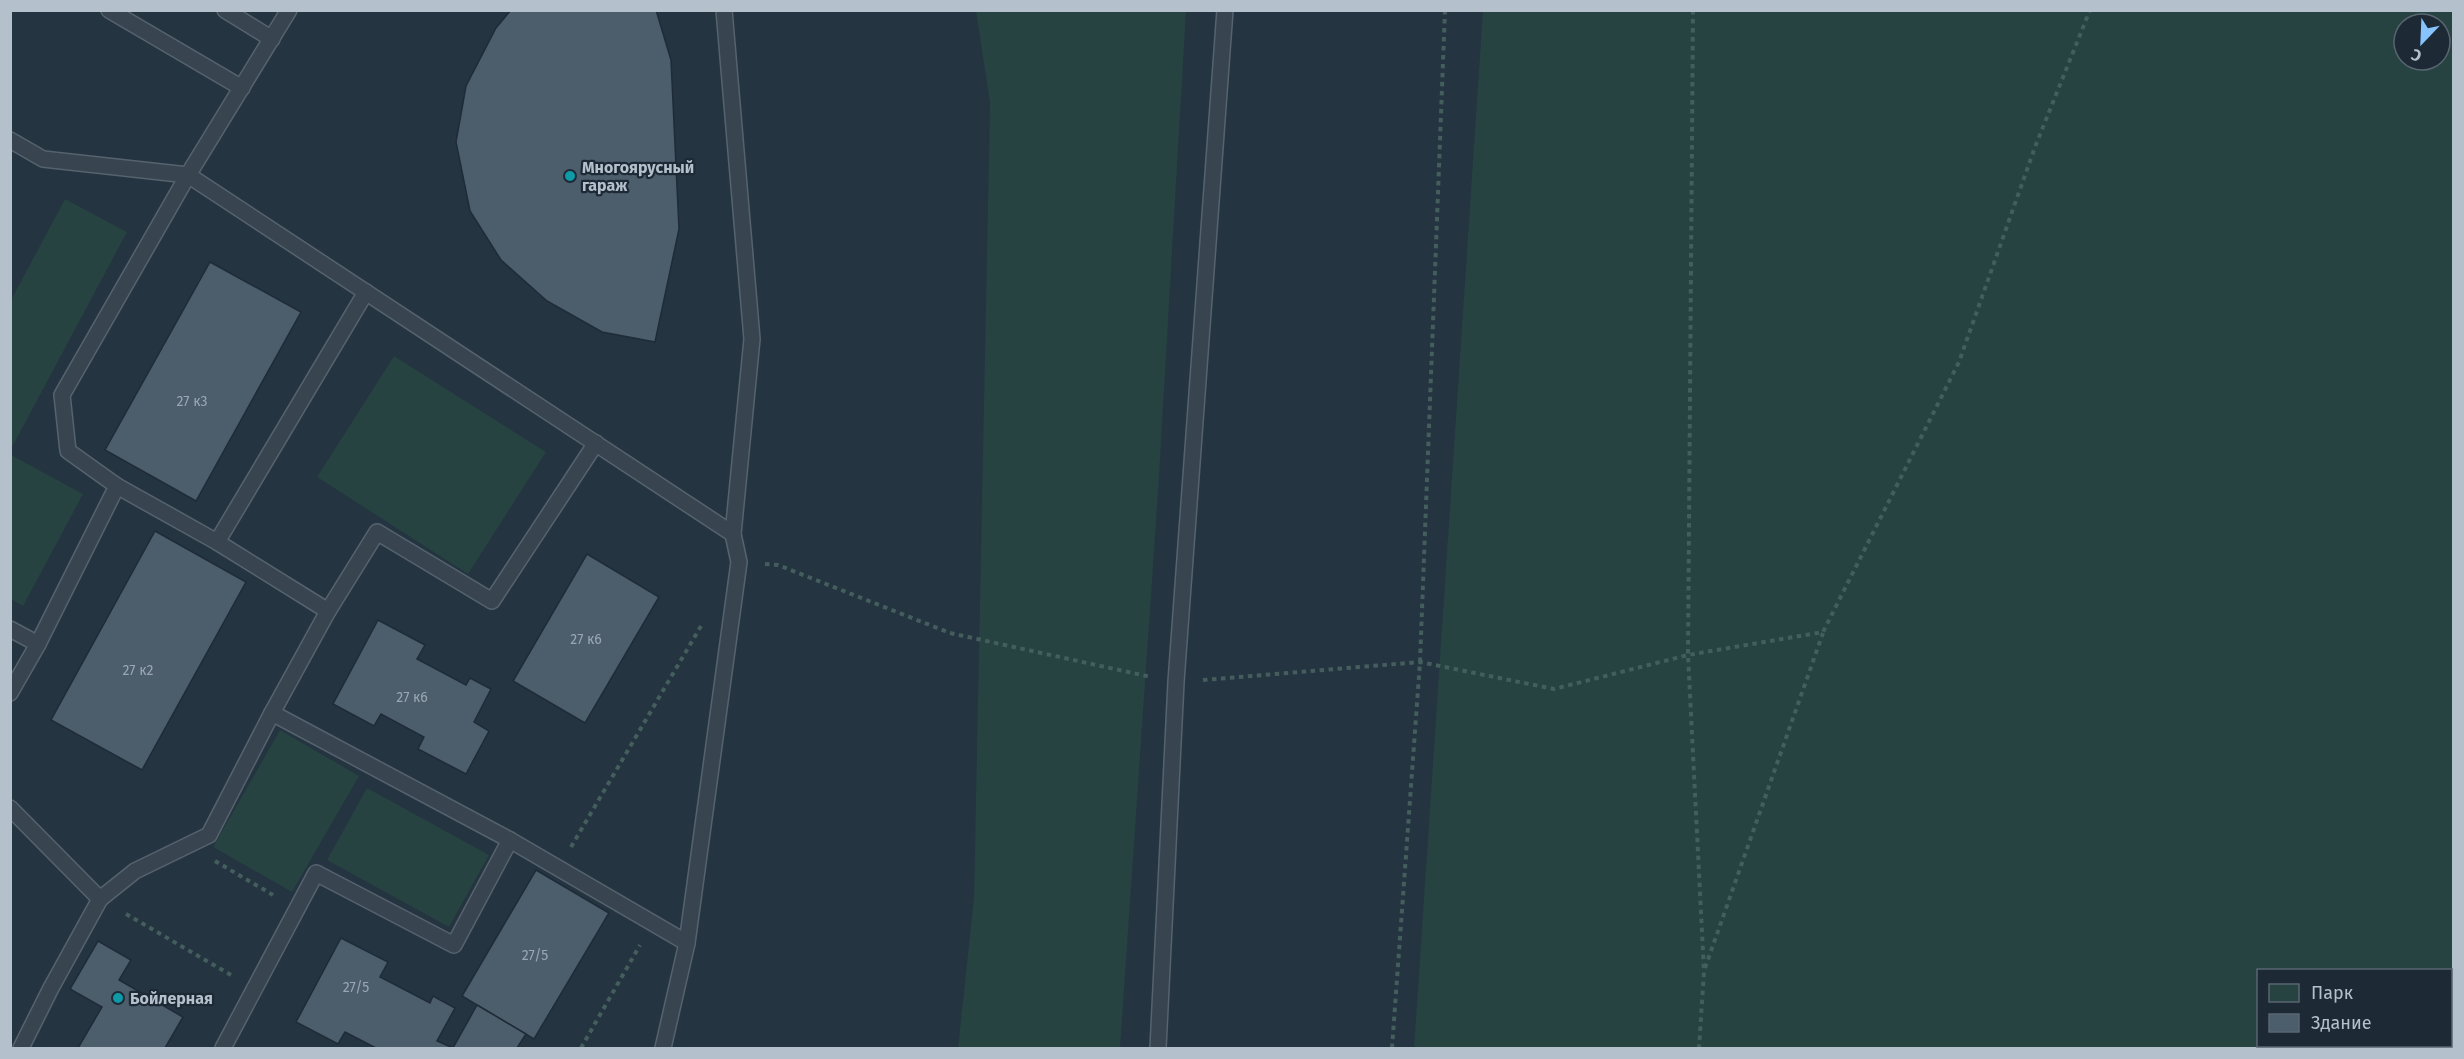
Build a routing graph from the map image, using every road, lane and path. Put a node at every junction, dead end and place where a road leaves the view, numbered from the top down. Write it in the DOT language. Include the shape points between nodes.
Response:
graph roads {
  1 [pos="109,10"];
  2 [pos="225,10"];
  3 [pos="289,10"];
  4 [pos="724,10"];
  5 [pos="1225,10"];
  6 [pos="1445,10"];
  7 [pos="1693,10"];
  8 [pos="2090,10"];
  9 [pos="272,39"];
  10 [pos="242,88"];
  11 [pos="10,140"];
  12 [pos="188,175"];
  13 [pos="366,292"];
  14 [pos="596,443"];
  15 [pos="117,486"];
  16 [pos="733,534"];
  17 [pos="217,542"];
  18 [pos="739,562"];
  19 [pos="328,611"];
  20 [pos="703,623"];
  21 [pos="10,629"];
  22 [pos="1823,632"];
  23 [pos="38,644"];
  24 [pos="1688,656"];
  25 [pos="1420,662"];
  26 [pos="1176,682"];
  27 [pos="10,693"];
  28 [pos="272,713"];
  29 [pos="10,808"];
  30 [pos="510,840"];
  31 [pos="188,846"];
  32 [pos="558,869"];
  33 [pos="99,899"];
  34 [pos="297,909"];
  35 [pos="652,923"];
  36 [pos="687,944"];
  37 [pos="1704,972"];
  38 [pos="255,989"];
  39 [pos="21,1048"];
  40 [pos="223,1048"];
  41 [pos="581,1048"];
  42 [pos="663,1048"];
  43 [pos="1158,1048"];
  44 [pos="1392,1048"];
  45 [pos="1699,1048"];
  1 -- 10 [label="lane"];
  2 -- 9 [label="lane"];
  3 -- 9 [label="lane"];
  4 -- 16 [label="lane" via="752,339"];
  5 -- 26 [label="lane"];
  6 -- 25 [label="path"];
  7 -- 24 [label="path"];
  8 -- 22 [label="path" via="2035,147 1959,362"];
  9 -- 10 [label="lane"];
  10 -- 12 [label="lane"];
  11 -- 12 [label="lane" via="44,159"];
  12 -- 13 [label="lane"];
  12 -- 15 [label="lane" via="62,395 68,451"];
  13 -- 14 [label="lane"];
  13 -- 17 [label="lane"];
  14 -- 16 [label="lane"];
  14 -- 19 [label="lane" via="492,602 377,532"];
  15 -- 17 [label="lane"];
  15 -- 23 [label="lane"];
  16 -- 18 [label="lane"];
  17 -- 19 [label="lane"];
  18 -- 26 [label="path" via="778,565 950,633"];
  18 -- 36 [label="lane"];
  19 -- 28 [label="lane"];
  20 -- 32 [label="path"];
  21 -- 23 [label="lane"];
  22 -- 24 [label="path"];
  22 -- 37 [label="path"];
  23 -- 27 [label="lane"];
  24 -- 25 [label="path" via="1554,689"];
  24 -- 37 [label="path"];
  25 -- 26 [label="path"];
  25 -- 44 [label="path"];
  26 -- 43 [label="lane"];
  28 -- 30 [label="lane"];
  28 -- 31 [label="lane" via="209,835"];
  29 -- 33 [label="lane"];
  30 -- 32 [label="lane"];
  30 -- 34 [label="lane" via="454,945 316,873"];
  31 -- 33 [label="lane" via="135,872"];
  31 -- 34 [label="path"];
  32 -- 35 [label="lane"];
  33 -- 38 [label="path"];
  33 -- 39 [label="lane"];
  34 -- 38 [label="lane"];
  35 -- 36 [label="lane"];
  35 -- 41 [label="path"];
  36 -- 42 [label="lane"];
  37 -- 45 [label="path"];
  38 -- 40 [label="lane"];
}
